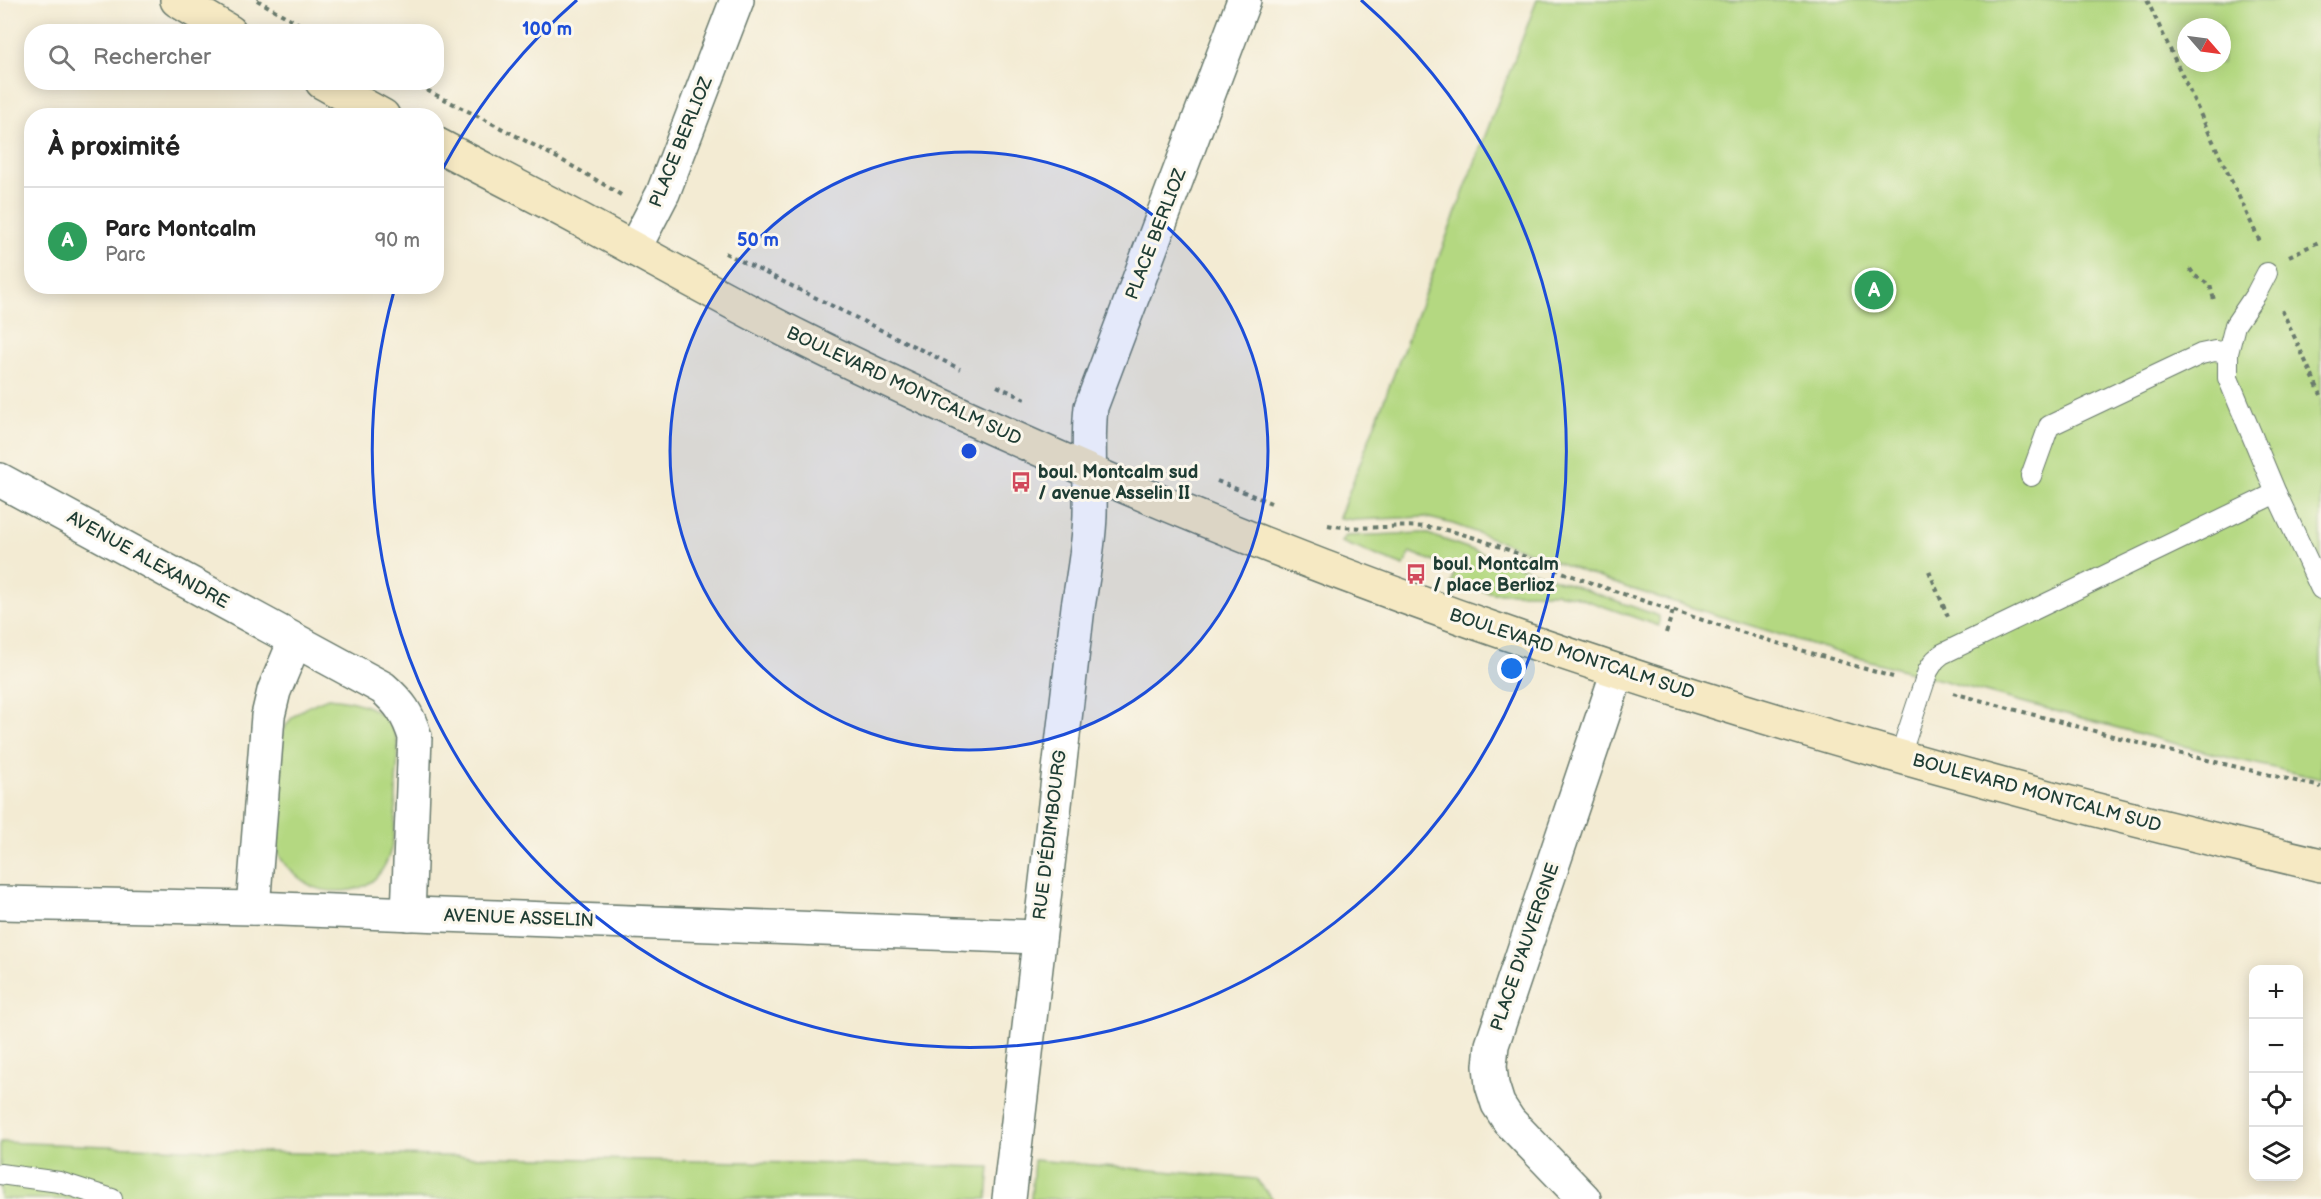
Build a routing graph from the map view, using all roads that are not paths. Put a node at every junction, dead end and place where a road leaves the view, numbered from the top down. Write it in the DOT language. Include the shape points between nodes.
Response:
graph roads {
  1 [pos="177,0"];
  2 [pos="737,0"];
  3 [pos="1244,0"];
  4 [pos="217,24"];
  5 [pos="336,90"];
  6 [pos="369,108"];
  7 [pos="444,148"];
  8 [pos="634,249"];
  9 [pos="2271,263"];
  10 [pos="2228,353"];
  11 [pos="1089,471"];
  12 [pos="2031,476"];
  13 [pos="0,480"];
  14 [pos="2276,493"];
  15 [pos="2321,589"];
  16 [pos="296,641"];
  17 [pos="1618,671"];
  18 [pos="1900,756"];
  19 [pos="2321,865"];
  20 [pos="0,903"];
  21 [pos="253,908"];
  22 [pos="408,914"];
  23 [pos="1038,937"];
  24 [pos="0,1174"];
  25 [pos="112,1199"];
  26 [pos="1009,1199"];
  27 [pos="1584,1199"];
  1 -- 4 [label="street"];
  2 -- 8 [label="street, PLACE BERLIOZ" via="663,193"];
  3 -- 11 [label="street, PLACE BERLIOZ" via="1091,407"];
  5 -- 6 [label="street"];
  7 -- 8 [label="street, BOULEVARD MONTCALM SUD"];
  8 -- 11 [label="street, BOULEVARD MONTCALM SUD" via="888,381"];
  9 -- 10 [label="lane" via="2235,325"];
  10 -- 12 [label="lane" via="2200,354 2049,426"];
  10 -- 14 [label="lane" via="2231,389"];
  11 -- 17 [label="street, BOULEVARD MONTCALM SUD" via="1334,571 1503,634"];
  11 -- 23 [label="street, RUE D'ÉDIMBOURG" via="1087,555"];
  13 -- 16 [label="street, AVENUE ALEXANDRE"];
  14 -- 15 [label="lane"];
  14 -- 18 [label="lane" via="1942,654 1928,671"];
  16 -- 21 [label="street" via="273,691 268,716"];
  16 -- 22 [label="street, AVENUE ALEXANDRE" via="383,688 410,718 416,756"];
  17 -- 18 [label="street, BOULEVARD MONTCALM SUD"];
  17 -- 27 [label="street, PLACE D'AUVERGNE" via="1492,1045 1490,1066 1498,1104 1509,1121"];
  18 -- 19 [label="street, BOULEVARD MONTCALM SUD"];
  20 -- 21 [label="street, AVENUE ASSELIN"];
  21 -- 22 [label="street, AVENUE ASSELIN"];
  22 -- 23 [label="street, AVENUE ASSELIN"];
  23 -- 26 [label="street, RUE D'ÉDIMBOURG"];
  24 -- 25 [label="lane" via="59,1182"];
}
